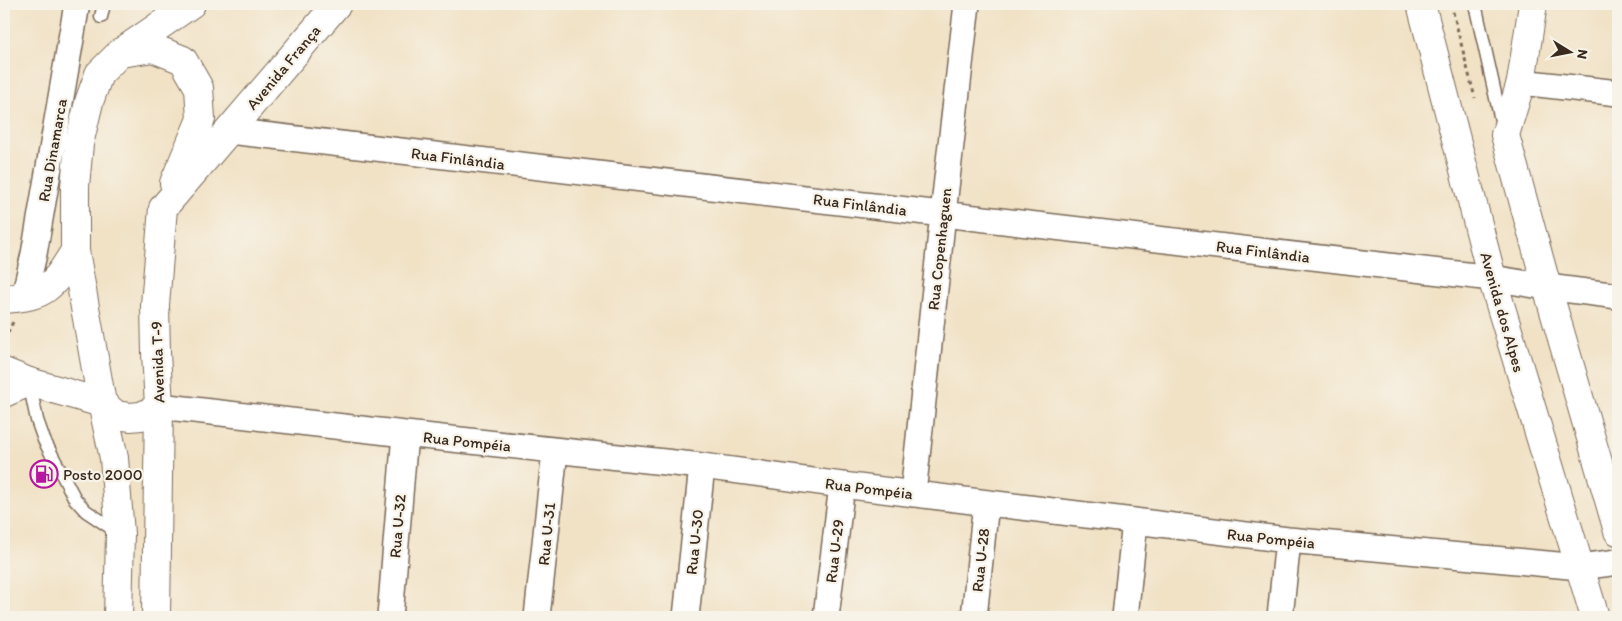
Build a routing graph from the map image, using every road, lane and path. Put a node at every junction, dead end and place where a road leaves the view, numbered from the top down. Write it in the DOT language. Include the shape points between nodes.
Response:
graph roads {
  1 [pos="77,4"];
  2 [pos="104,4"];
  3 [pos="191,4"];
  4 [pos="337,4"];
  5 [pos="967,4"];
  6 [pos="1421,4"];
  7 [pos="1475,4"];
  8 [pos="1533,4"];
  9 [pos="101,17"];
  10 [pos="120,53"];
  11 [pos="1522,82"];
  12 [pos="1618,93"];
  13 [pos="229,131"];
  14 [pos="1505,135"];
  15 [pos="163,208"];
  16 [pos="943,214"];
  17 [pos="75,252"];
  18 [pos="1492,278"];
  19 [pos="1547,287"];
  20 [pos="1618,296"];
  21 [pos="14,298"];
  22 [pos="4,372"];
  23 [pos="29,382"];
  24 [pos="4,393"];
  25 [pos="102,403"];
  26 [pos="159,406"];
  27 [pos="405,434"];
  28 [pos="556,451"];
  29 [pos="702,466"];
  30 [pos="842,485"];
  31 [pos="913,494"];
  32 [pos="986,503"];
  33 [pos="1135,521"];
  34 [pos="1618,531"];
  35 [pos="120,534"];
  36 [pos="1288,540"];
  37 [pos="1618,562"];
  38 [pos="1580,567"];
  39 [pos="118,617"];
  40 [pos="156,617"];
  41 [pos="390,617"];
  42 [pos="537,617"];
  43 [pos="686,617"];
  44 [pos="826,617"];
  45 [pos="974,617"];
  46 [pos="1125,617"];
  47 [pos="1280,617"];
  48 [pos="1595,617"];
  1 -- 21 [label="street, Rua Dinamarca" via="36,244"];
  2 -- 9 [label="lane"];
  3 -- 10 [label="main road"];
  4 -- 13 [label="main road, Avenida França"];
  5 -- 16 [label="street, Rua Copenhaguen"];
  6 -- 18 [label="main road, Avenida dos Alpes"];
  7 -- 14 [label="lane"];
  8 -- 11 [label="main road"];
  10 -- 15 [label="main road, Avenida T-9" via="153,48 183,60 199,88 201,119"];
  10 -- 17 [label="main road" via="99,74 81,136 75,186"];
  11 -- 12 [label="street"];
  11 -- 14 [label="main road"];
  13 -- 15 [label="main road"];
  13 -- 16 [label="street, Rua Finlândia"];
  14 -- 19 [label="main road"];
  15 -- 26 [label="main road, Avenida T-9" via="155,305"];
  16 -- 18 [label="street, Rua Finlândia"];
  16 -- 31 [label="street, Rua Copenhaguen"];
  17 -- 21 [label="main road" via="42,291"];
  17 -- 25 [label="main road"];
  18 -- 19 [label="street, Rua Finlândia"];
  18 -- 38 [label="main road, Avenida dos Alpes"];
  19 -- 20 [label="street, Rua Finlândia"];
  19 -- 34 [label="main road"];
  22 -- 23 [label="main road"];
  23 -- 24 [label="main road"];
  23 -- 25 [label="main road"];
  23 -- 35 [label="lane" via="44,440 76,499"];
  25 -- 26 [label="main road" via="116,414 130,417 142,416"];
  25 -- 35 [label="main road" via="114,458"];
  26 -- 27 [label="street, Rua Pompéia"];
  26 -- 40 [label="main road, Avenida T-9"];
  27 -- 28 [label="street, Rua Pompéia"];
  27 -- 41 [label="street, Rua U-32"];
  28 -- 29 [label="street, Rua Pompéia"];
  28 -- 42 [label="street, Rua U-31"];
  29 -- 30 [label="street, Rua Pompéia"];
  29 -- 43 [label="street, Rua U-30"];
  30 -- 31 [label="street, Rua Pompéia"];
  30 -- 44 [label="street, Rua U-29"];
  31 -- 32 [label="street, Rua Pompéia"];
  32 -- 33 [label="street, Rua Pompéia"];
  32 -- 45 [label="street, Rua U-28"];
  33 -- 36 [label="street, Rua Pompéia"];
  33 -- 46 [label="street"];
  35 -- 39 [label="main road"];
  36 -- 38 [label="street, Rua Pompéia"];
  36 -- 47 [label="street"];
  37 -- 38 [label="street, Rua Pompéia"];
  38 -- 48 [label="main road, Avenida dos Alpes"];
}
